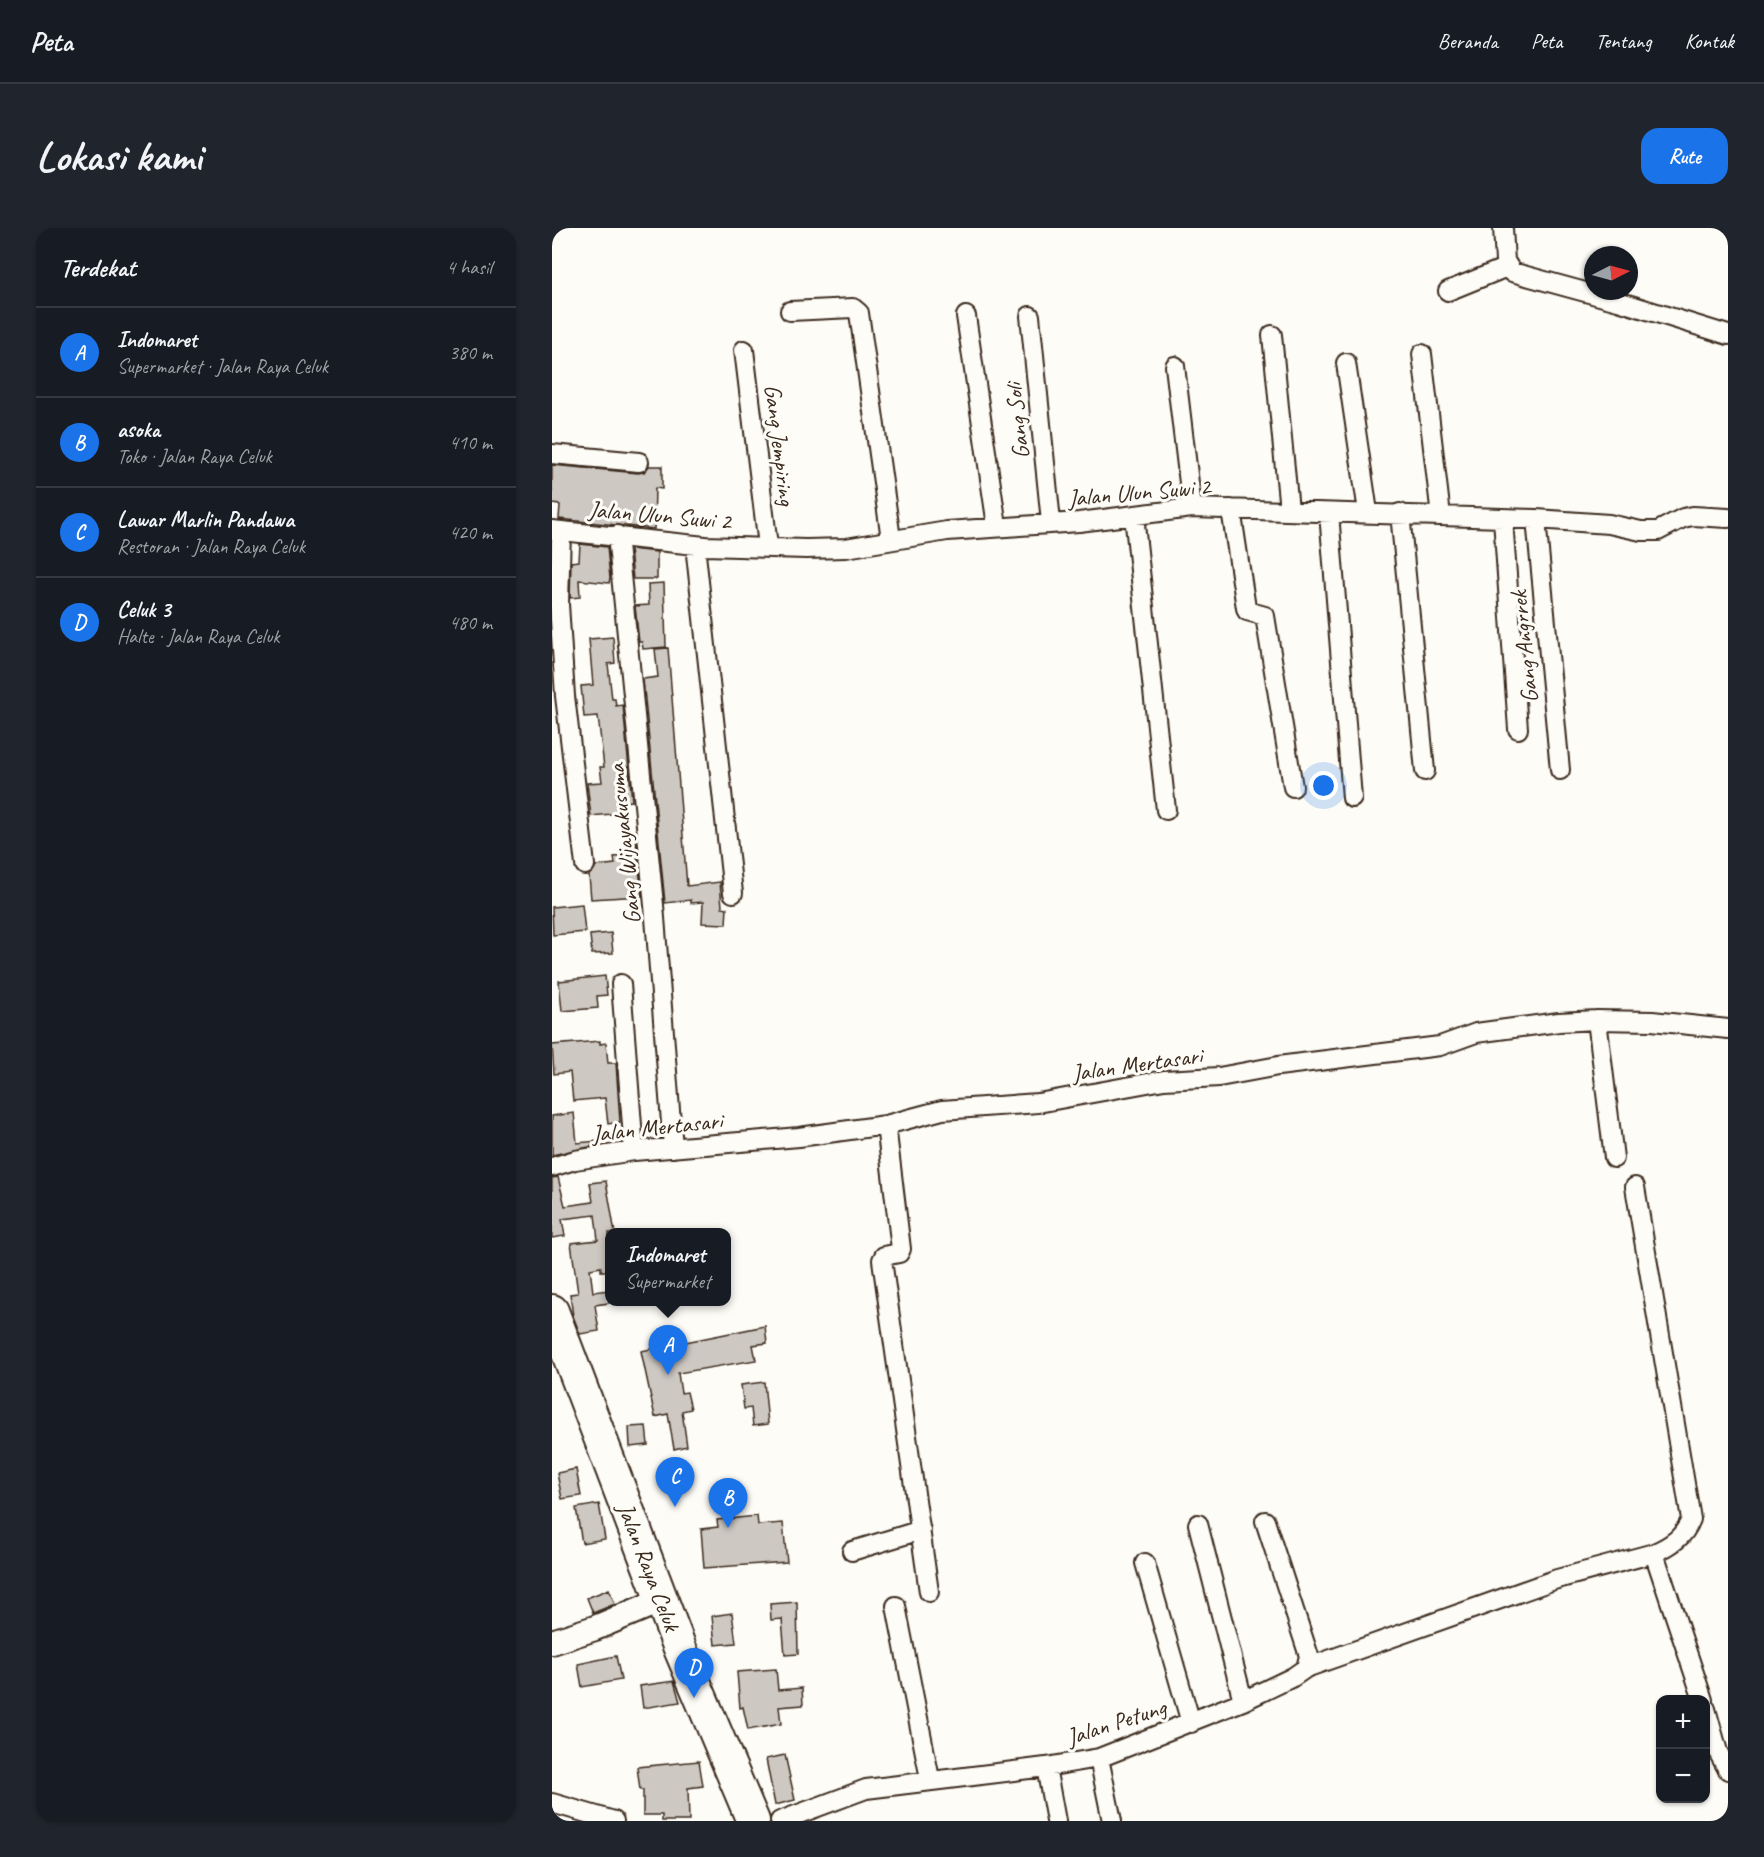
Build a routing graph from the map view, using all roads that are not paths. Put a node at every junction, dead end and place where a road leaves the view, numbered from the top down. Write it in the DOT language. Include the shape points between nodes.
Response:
graph roads {
  1 [pos="1503,228"];
  2 [pos="1507,267"];
  3 [pos="1448,291"];
  4 [pos="790,311"];
  5 [pos="966,316"];
  6 [pos="1030,316"];
  7 [pos="1272,335"];
  8 [pos="1728,335"];
  9 [pos="744,350"];
  10 [pos="1422,354"];
  11 [pos="1346,363"];
  12 [pos="1175,366"];
  13 [pos="552,454"];
  14 [pos="639,462"];
  15 [pos="1192,508"];
  16 [pos="1231,509"];
  17 [pos="1289,510"];
  18 [pos="1368,512"];
  19 [pos="1329,513"];
  20 [pos="1400,513"];
  21 [pos="1134,515"];
  22 [pos="1441,516"];
  23 [pos="1728,518"];
  24 [pos="1503,519"];
  25 [pos="1536,519"];
  26 [pos="1051,522"];
  27 [pos="997,526"];
  28 [pos="556,530"];
  29 [pos="617,535"];
  30 [pos="891,539"];
  31 [pos="695,545"];
  32 [pos="768,546"];
  33 [pos="1518,729"];
  34 [pos="1560,770"];
  35 [pos="1425,771"];
  36 [pos="1293,787"];
  37 [pos="1352,798"];
  38 [pos="1166,810"];
  39 [pos="585,865"];
  40 [pos="732,893"];
  41 [pos="621,984"];
  42 [pos="1597,1020"];
  43 [pos="1728,1029"];
  44 [pos="886,1125"];
  45 [pos="673,1148"];
  46 [pos="634,1151"];
  47 [pos="1614,1158"];
  48 [pos="552,1167"];
  49 [pos="1635,1187"];
  50 [pos="552,1311"];
  51 [pos="1265,1521"];
  52 [pos="1198,1524"];
  53 [pos="921,1530"];
  54 [pos="852,1551"];
  55 [pos="1654,1553"];
  56 [pos="1145,1563"];
  57 [pos="929,1592"];
  58 [pos="662,1600"];
  59 [pos="896,1606"];
  60 [pos="552,1642"];
  61 [pos="1306,1668"];
  62 [pos="1701,1695"];
  63 [pos="1243,1701"];
  64 [pos="1191,1722"];
  65 [pos="1710,1723"];
  66 [pos="1099,1758"];
  67 [pos="1046,1767"];
  68 [pos="1728,1770"];
  69 [pos="930,1779"];
  70 [pos="552,1803"];
  71 [pos="614,1821"];
  72 [pos="753,1821"];
  73 [pos="780,1821"];
  74 [pos="1056,1821"];
  75 [pos="1112,1821"];
  1 -- 2 [label="street"];
  2 -- 3 [label="street"];
  2 -- 8 [label="street" via="1512,272"];
  4 -- 30 [label="street" via="853,308 859,313"];
  5 -- 27 [label="street"];
  6 -- 26 [label="street, Gang Soli"];
  7 -- 17 [label="street"];
  9 -- 32 [label="street, Gang Jempiring"];
  10 -- 22 [label="street"];
  11 -- 18 [label="street"];
  12 -- 15 [label="street"];
  13 -- 14 [label="street"];
  15 -- 16 [label="street, Jalan Ulun Suwi 2"];
  15 -- 21 [label="street, Jalan Ulun Suwi 2"];
  16 -- 17 [label="street, Jalan Ulun Suwi 2"];
  16 -- 36 [label="street" via="1246,608 1265,616"];
  17 -- 19 [label="street, Jalan Ulun Suwi 2"];
  18 -- 19 [label="street, Jalan Ulun Suwi 2"];
  18 -- 20 [label="street, Jalan Ulun Suwi 2"];
  19 -- 37 [label="street"];
  20 -- 22 [label="street, Jalan Ulun Suwi 2"];
  20 -- 35 [label="street"];
  21 -- 26 [label="street, Jalan Ulun Suwi 2"];
  21 -- 38 [label="street"];
  22 -- 24 [label="street, Jalan Ulun Suwi 2"];
  23 -- 25 [label="street, Jalan Ulun Suwi 2" via="1693,516 1658,531"];
  24 -- 25 [label="street, Jalan Ulun Suwi 2"];
  24 -- 33 [label="street"];
  25 -- 34 [label="street, Gang Angrrek"];
  26 -- 27 [label="street, Jalan Ulun Suwi 2"];
  27 -- 30 [label="street, Jalan Ulun Suwi 2"];
  28 -- 29 [label="street, Jalan Ulun Suwi 2"];
  28 -- 39 [label="street" via="565,696"];
  29 -- 31 [label="street, Jalan Ulun Suwi 2"];
  29 -- 45 [label="street, Gang Wijayakusuma" via="654,905"];
  30 -- 32 [label="street, Jalan Ulun Suwi 2" via="846,548"];
  31 -- 32 [label="street, Jalan Ulun Suwi 2"];
  31 -- 40 [label="street"];
  41 -- 46 [label="street"];
  42 -- 43 [label="street, Jalan Mertasari"];
  42 -- 44 [label="street, Jalan Mertasari" via="1486,1032 1440,1046 1219,1077 1164,1080 1038,1103 942,1110"];
  42 -- 47 [label="street"];
  44 -- 45 [label="street, Jalan Mertasari"];
  44 -- 53 [label="street" via="901,1249 882,1260"];
  45 -- 46 [label="street, Jalan Mertasari"];
  46 -- 48 [label="street, Jalan Mertasari"];
  49 -- 55 [label="street, Jalan Petung" via="1691,1519 1685,1533"];
  50 -- 58 [label="highway, Jalan Raya Celuk"];
  51 -- 61 [label="street" via="1309,1656"];
  52 -- 63 [label="street"];
  53 -- 54 [label="street"];
  53 -- 57 [label="street"];
  55 -- 61 [label="street, Jalan Petung" via="1557,1579"];
  55 -- 62 [label="street"];
  56 -- 64 [label="street"];
  58 -- 60 [label="street"];
  58 -- 72 [label="highway, Jalan Raya Celuk"];
  59 -- 69 [label="street"];
  61 -- 63 [label="street, Jalan Petung"];
  63 -- 64 [label="street, Jalan Petung"];
  64 -- 66 [label="street, Jalan Petung"];
  65 -- 68 [label="street"];
  66 -- 67 [label="street, Jalan Petung"];
  66 -- 75 [label="street"];
  67 -- 69 [label="street, Jalan Petung"];
  67 -- 74 [label="street"];
  69 -- 73 [label="street, Jalan Petung" via="866,1789"];
  70 -- 71 [label="street"];
}
